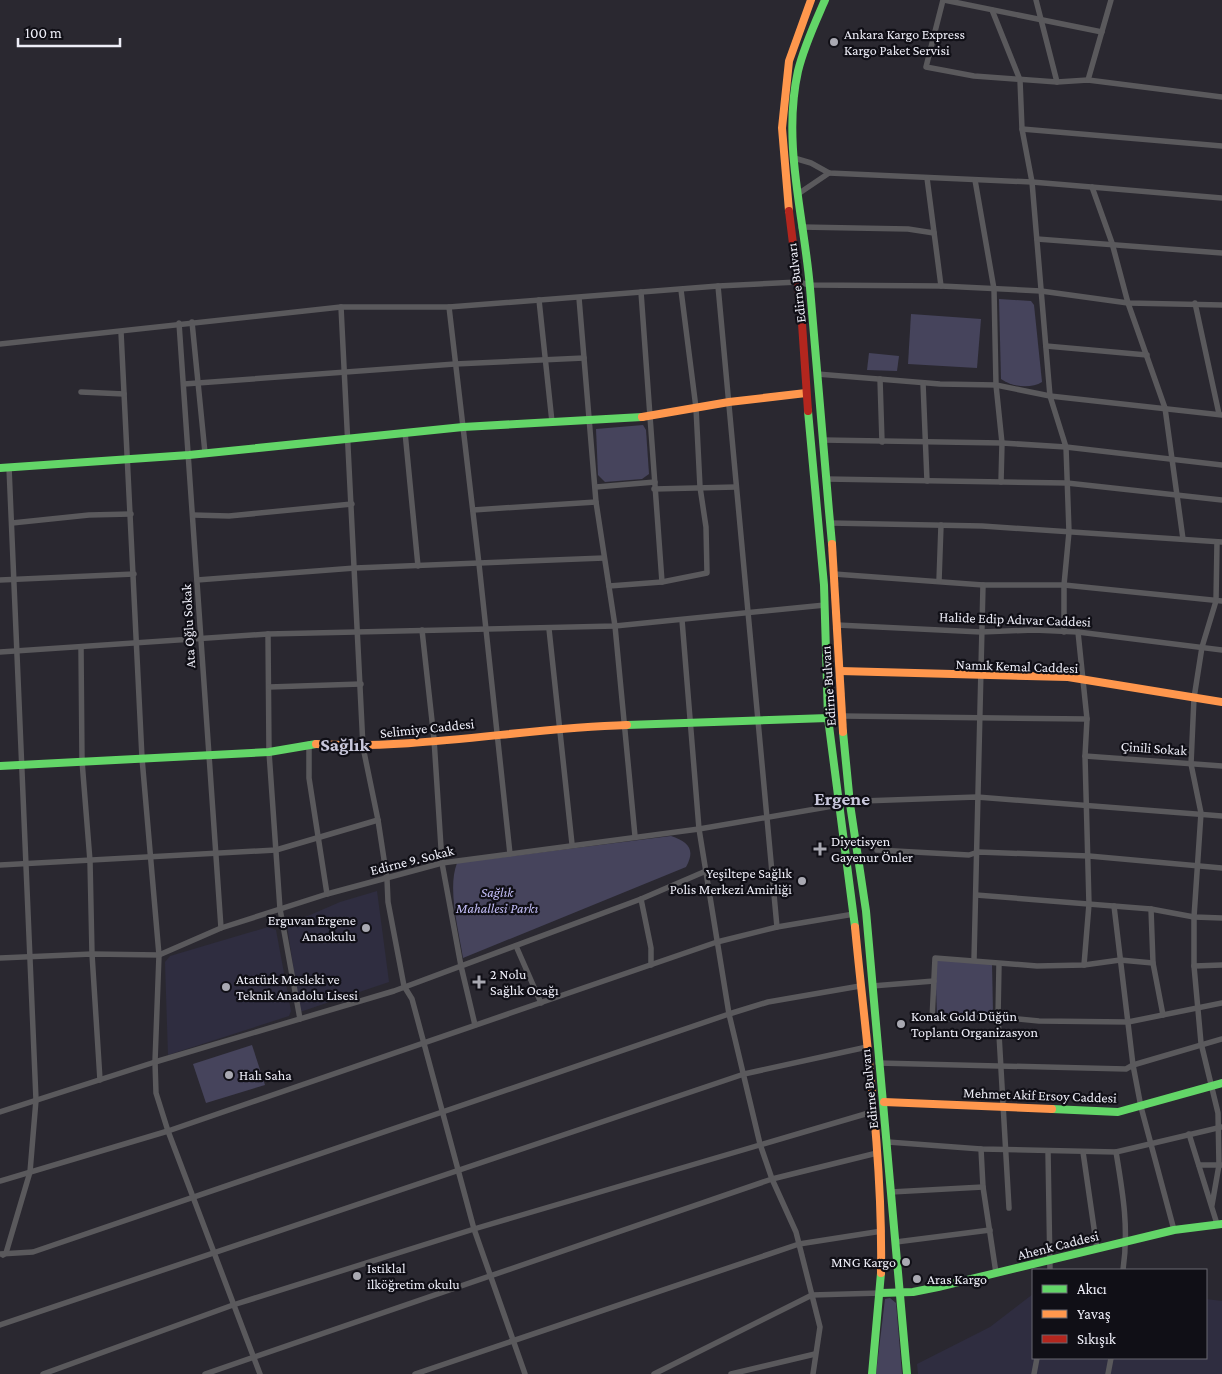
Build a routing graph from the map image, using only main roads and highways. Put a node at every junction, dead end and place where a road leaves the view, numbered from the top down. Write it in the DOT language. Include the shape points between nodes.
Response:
graph roads {
  1 [pos="810,0"];
  2 [pos="824,0"];
  3 [pos="806,394"];
  4 [pos="0,468"];
  5 [pos="840,671"];
  6 [pos="1222,702"];
  7 [pos="828,718"];
  8 [pos="0,766"];
  9 [pos="1222,1083"];
  10 [pos="884,1102"];
  11 [pos="1220,1224"];
  12 [pos="900,1292"];
  13 [pos="881,1293"];
  14 [pos="872,1374"];
  15 [pos="907,1374"];
  1 -- 3 [label="main road, Edirne Bulvarı" via="789,61 782,128"];
  2 -- 5 [label="main road, Edirne Bulvarı" via="798,72 793,110 794,158 810,285"];
  3 -- 4 [label="main road" via="729,402 651,416 463,427 189,455"];
  3 -- 7 [label="main road, Edirne Bulvarı" via="826,605"];
  5 -- 6 [label="main road, Namık Kemal Caddesi" via="1068,677"];
  5 -- 10 [label="main road, Edirne Bulvarı" via="850,804 864,903"];
  7 -- 8 [label="main road, Selimiye Caddesi" via="624,725 363,747 309,744 269,752"];
  7 -- 13 [label="main road, Edirne Bulvarı" via="854,914 877,1153 882,1231"];
  9 -- 10 [label="main road, Mehmet Akif Ersoy Caddesi" via="1118,1112"];
  10 -- 12 [label="main road, Edirne Bulvarı"];
  11 -- 12 [label="main road, Ahenk Caddesi" via="1174,1230 938,1287"];
  12 -- 13 [label="main road, Ahenk Caddesi"];
  12 -- 15 [label="main road, Edirne Bulvarı"];
  13 -- 14 [label="main road, Edirne Bulvarı"];
}
